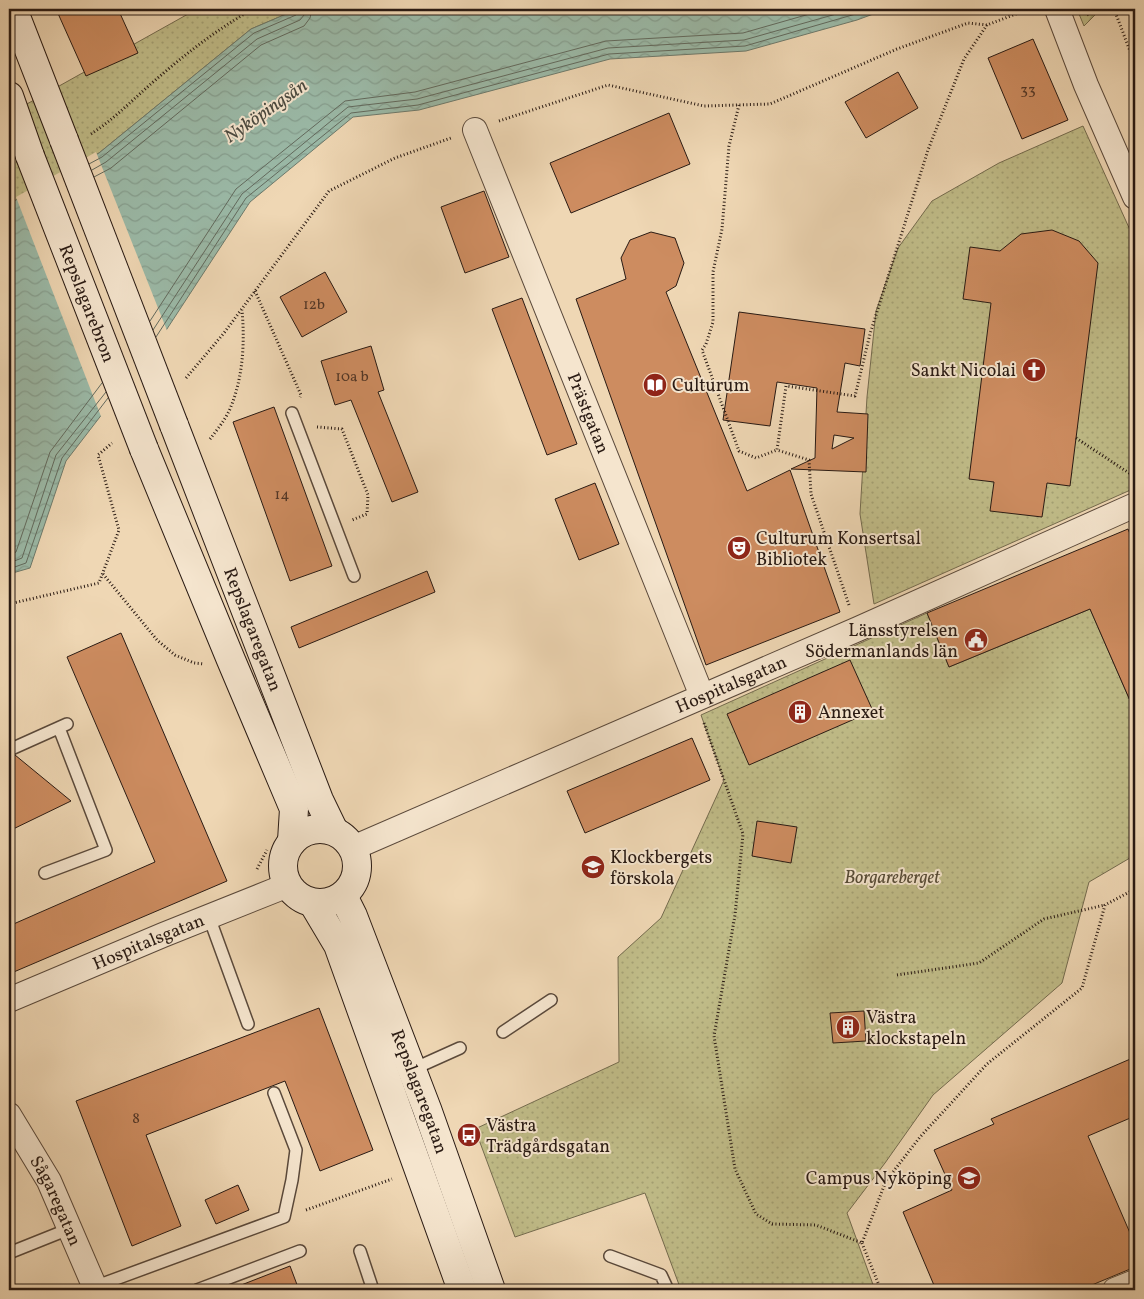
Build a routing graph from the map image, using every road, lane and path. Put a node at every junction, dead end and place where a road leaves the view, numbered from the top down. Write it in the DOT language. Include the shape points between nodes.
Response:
graph roads {
  1 [pos="13,9"];
  2 [pos="253,9"];
  3 [pos="1029,9"];
  4 [pos="1057,9"];
  5 [pos="1097,9"];
  6 [pos="1114,9"];
  7 [pos="1085,16"];
  8 [pos="987,25"];
  9 [pos="1135,64"];
  10 [pos="9,96"];
  11 [pos="739,105"];
  12 [pos="475,130"];
  13 [pos="90,134"];
  14 [pos="1135,197"];
  15 [pos="255,291"];
  16 [pos="242,308"];
  17 [pos="185,379"];
  18 [pos="292,413"];
  19 [pos="174,425"];
  20 [pos="297,426"];
  21 [pos="1076,438"];
  22 [pos="210,439"];
  23 [pos="144,449"];
  24 [pos="777,450"];
  25 [pos="98,455"];
  26 [pos="1135,477"];
  27 [pos="1135,505"];
  28 [pos="336,527"];
  29 [pos="103,574"];
  30 [pos="354,576"];
  31 [pos="9,604"];
  32 [pos="858,629"];
  33 [pos="209,664"];
  34 [pos="702,696"];
  35 [pos="9,750"];
  36 [pos="344,840"];
  37 [pos="280,844"];
  38 [pos="45,873"];
  39 [pos="289,887"];
  40 [pos="1135,889"];
  41 [pos="343,896"];
  42 [pos="260,897"];
  43 [pos="313,903"];
  44 [pos="1105,905"];
  45 [pos="209,917"];
  46 [pos="896,975"];
  47 [pos="9,1000"];
  48 [pos="551,1000"];
  49 [pos="248,1024"];
  50 [pos="503,1032"];
  51 [pos="460,1048"];
  52 [pos="411,1070"];
  53 [pos="274,1093"];
  54 [pos="9,1115"];
  55 [pos="395,1188"];
  56 [pos="284,1218"];
  57 [pos="69,1229"];
  58 [pos="862,1243"];
  59 [pos="300,1251"];
  60 [pos="360,1251"];
  61 [pos="9,1253"];
  62 [pos="610,1256"];
  63 [pos="1135,1282"];
  64 [pos="95,1289"];
  65 [pos="197,1290"];
  66 [pos="373,1290"];
  67 [pos="462,1290"];
  68 [pos="491,1290"];
  69 [pos="668,1290"];
  70 [pos="880,1290"];
  71 [pos="1114,1290"];
  1 -- 19 [label="main road, Repslagarebron, bridge"];
  2 -- 13 [label="path" via="198,46"];
  3 -- 8 [label="path"];
  4 -- 14 [label="street"];
  5 -- 7 [label="path"];
  6 -- 9 [label="path"];
  8 -- 11 [label="path" via="968,23 897,48 770,104"];
  8 -- 24 [label="path" via="964,59 928,150 870,334 855,396 786,386"];
  10 -- 23 [label="main road, Repslagarebron, bridge"];
  11 -- 12 [label="path" via="704,106 608,85"];
  11 -- 24 [label="path" via="729,146 722,229 713,272 713,322 702,350 739,451 756,458"];
  12 -- 15 [label="path" via="395,158 329,192"];
  12 -- 34 [label="street, Prästgatan"];
  15 -- 16 [label="path"];
  15 -- 18 [label="path" via="301,395"];
  16 -- 17 [label="path"];
  16 -- 22 [label="path" via="244,334 239,382 229,411"];
  18 -- 20 [label="lane"];
  19 -- 36 [label="main road, Repslagaregatan" via="316,792"];
  20 -- 28 [label="lane"];
  20 -- 28 [label="path" via="342,429 368,495 367,514"];
  21 -- 26 [label="path"];
  23 -- 37 [label="main road, Repslagaregatan" via="294,809"];
  24 -- 32 [label="path" via="809,460 811,494"];
  25 -- 29 [label="path" via="119,530"];
  27 -- 32 [label="street, Hospitalsgatan"];
  28 -- 30 [label="lane"];
  29 -- 31 [label="path" via="99,583"];
  29 -- 33 [label="path" via="163,645 175,655 194,663"];
  32 -- 34 [label="street, Hospitalsgatan"];
  34 -- 36 [label="street, Hospitalsgatan"];
  34 -- 58 [label="path" via="701,715 743,834 734,915 714,1036 735,1168 756,1214 772,1224 816,1225"];
  35 -- 38 [label="lane" via="63,726 106,850"];
  36 -- 37 [label="main road" via="319,828"];
  36 -- 41 [label="main road" via="358,861 352,886"];
  37 -- 39 [label="main road" via="286,852 284,876"];
  37 -- 42 [label="path" via="266,854 252,876"];
  39 -- 42 [label="street, Hospitalsgatan"];
  39 -- 43 [label="main road" via="299,898"];
  40 -- 44 [label="path"];
  41 -- 43 [label="main road" via="329,903"];
  41 -- 52 [label="main road, Repslagaregatan"];
  42 -- 45 [label="street, Hospitalsgatan"];
  43 -- 67 [label="main road, Repslagaregatan" via="338,945"];
  44 -- 46 [label="path" via="1044,919 979,963"];
  44 -- 58 [label="path" via="1082,988 987,1064 920,1137 886,1181"];
  45 -- 47 [label="street, Hospitalsgatan"];
  45 -- 49 [label="lane"];
  48 -- 50 [label="lane"];
  51 -- 52 [label="lane"];
  52 -- 68 [label="main road, Repslagaregatan"];
  53 -- 56 [label="lane" via="296,1150"];
  54 -- 57 [label="street, Sågaregatan" via="49,1180"];
  55 -- 56 [label="path" via="392,1179"];
  56 -- 64 [label="lane"];
  57 -- 61 [label="lane"];
  57 -- 64 [label="street, Sågaregatan"];
  58 -- 70 [label="path"];
  59 -- 65 [label="lane"];
  60 -- 66 [label="lane"];
  62 -- 69 [label="lane" via="661,1275"];
  63 -- 71 [label="street"];
}
